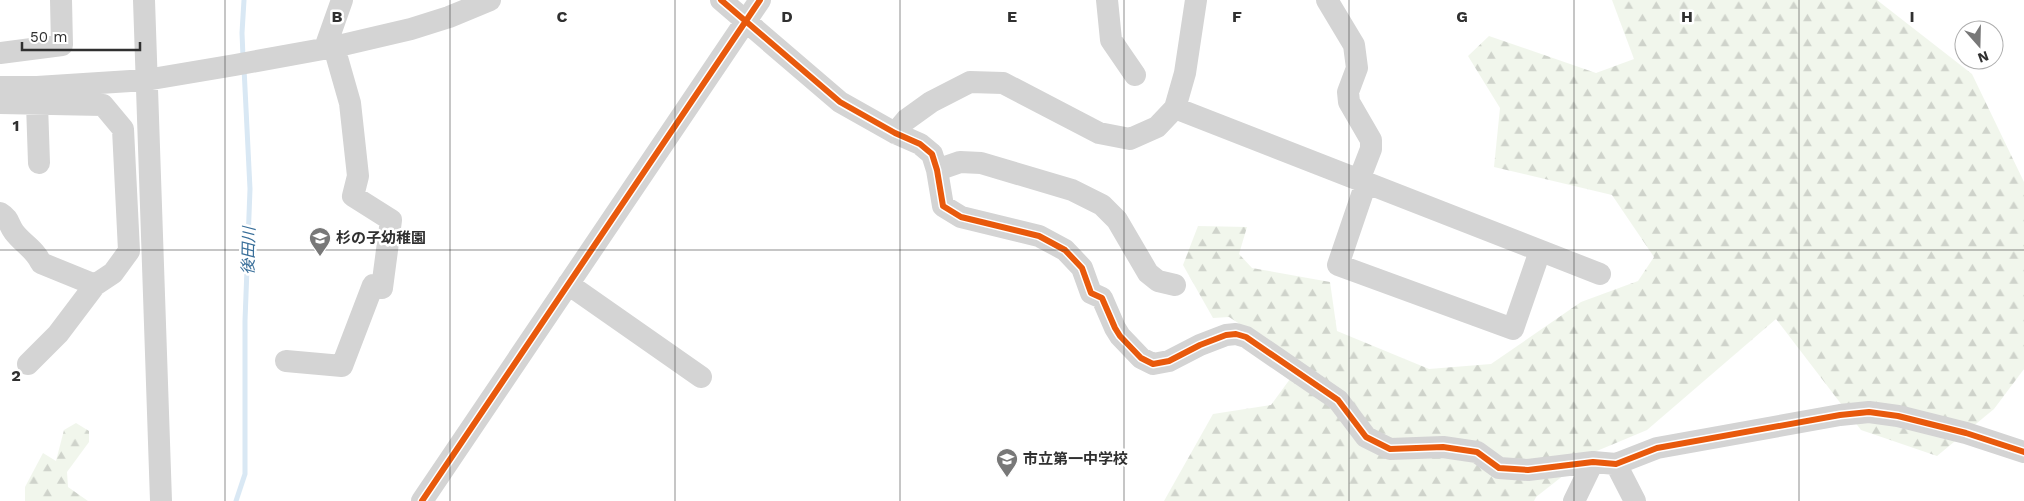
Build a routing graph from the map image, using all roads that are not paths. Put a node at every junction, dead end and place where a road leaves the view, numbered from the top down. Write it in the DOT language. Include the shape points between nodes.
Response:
graph roads {
  1 [pos="61,0"];
  2 [pos="144,0"];
  3 [pos="342,0"];
  4 [pos="490,0"];
  5 [pos="721,0"];
  6 [pos="760,0"];
  7 [pos="1108,0"];
  8 [pos="1196,0"];
  9 [pos="1327,0"];
  10 [pos="746,21"];
  11 [pos="329,47"];
  12 [pos="0,52"];
  13 [pos="1135,75"];
  14 [pos="146,80"];
  15 [pos="0,86"];
  16 [pos="0,103"];
  17 [pos="38,104"];
  18 [pos="1175,108"];
  19 [pos="895,133"];
  20 [pos="39,163"];
  21 [pos="937,170"];
  22 [pos="1362,181"];
  23 [pos="0,213"];
  24 [pos="1540,251"];
  25 [pos="1600,274"];
  26 [pos="568,284"];
  27 [pos="95,285"];
  28 [pos="1175,285"];
  29 [pos="286,361"];
  30 [pos="28,364"];
  31 [pos="701,377"];
  32 [pos="2024,452"];
  33 [pos="1592,462"];
  34 [pos="1616,464"];
  35 [pos="161,501"];
  36 [pos="422,501"];
  37 [pos="1574,501"];
  38 [pos="1635,501"];
  1 -- 12 [label="street" via="62,45"];
  2 -- 14 [label="street"];
  3 -- 11 [label="street"];
  4 -- 11 [label="street" via="411,29"];
  5 -- 10 [label="street"];
  6 -- 10 [label="street"];
  7 -- 13 [label="street" via="1111,40"];
  8 -- 18 [label="street" via="1186,73"];
  9 -- 22 [label="street" via="1354,45 1357,68 1348,92 1349,102 1371,140"];
  10 -- 19 [label="street" via="840,102"];
  10 -- 26 [label="street"];
  11 -- 14 [label="street"];
  11 -- 29 [label="street" via="350,103 358,176 353,196 392,220 382,288 373,285 342,366"];
  14 -- 15 [label="street" via="37,87"];
  14 -- 35 [label="street"];
  16 -- 17 [label="street"];
  17 -- 20 [label="street"];
  17 -- 27 [label="street" via="103,105 123,129 129,250 114,273"];
  18 -- 19 [label="street" via="1157,127 1130,139 1099,133 1004,83 970,82 931,102 906,120"];
  18 -- 22 [label="street"];
  19 -- 21 [label="street" via="920,144 932,154"];
  21 -- 28 [label="street" via="960,162 981,163 1072,190 1102,205 1117,220 1148,273 1158,281"];
  21 -- 33 [label="street" via="943,206 961,217 1039,236 1076,259 1091,293 1102,298 1114,328 1147,362 1161,364 1217,338 1236,334 1246,337 1338,400 1366,437 1390,449 1443,447 1477,452 1499,468 1528,470"];
  22 -- 24 [label="street"];
  22 -- 24 [label="street" via="1338,265 1513,329"];
  23 -- 27 [label="street" via="7,217 15,233 37,253 41,263"];
  24 -- 25 [label="street"];
  26 -- 31 [label="street"];
  26 -- 36 [label="street"];
  27 -- 30 [label="street" via="58,334"];
  32 -- 34 [label="street" via="1966,433 1869,412 1657,448"];
  33 -- 34 [label="street"];
  33 -- 37 [label="street"];
  34 -- 38 [label="street"];
}
